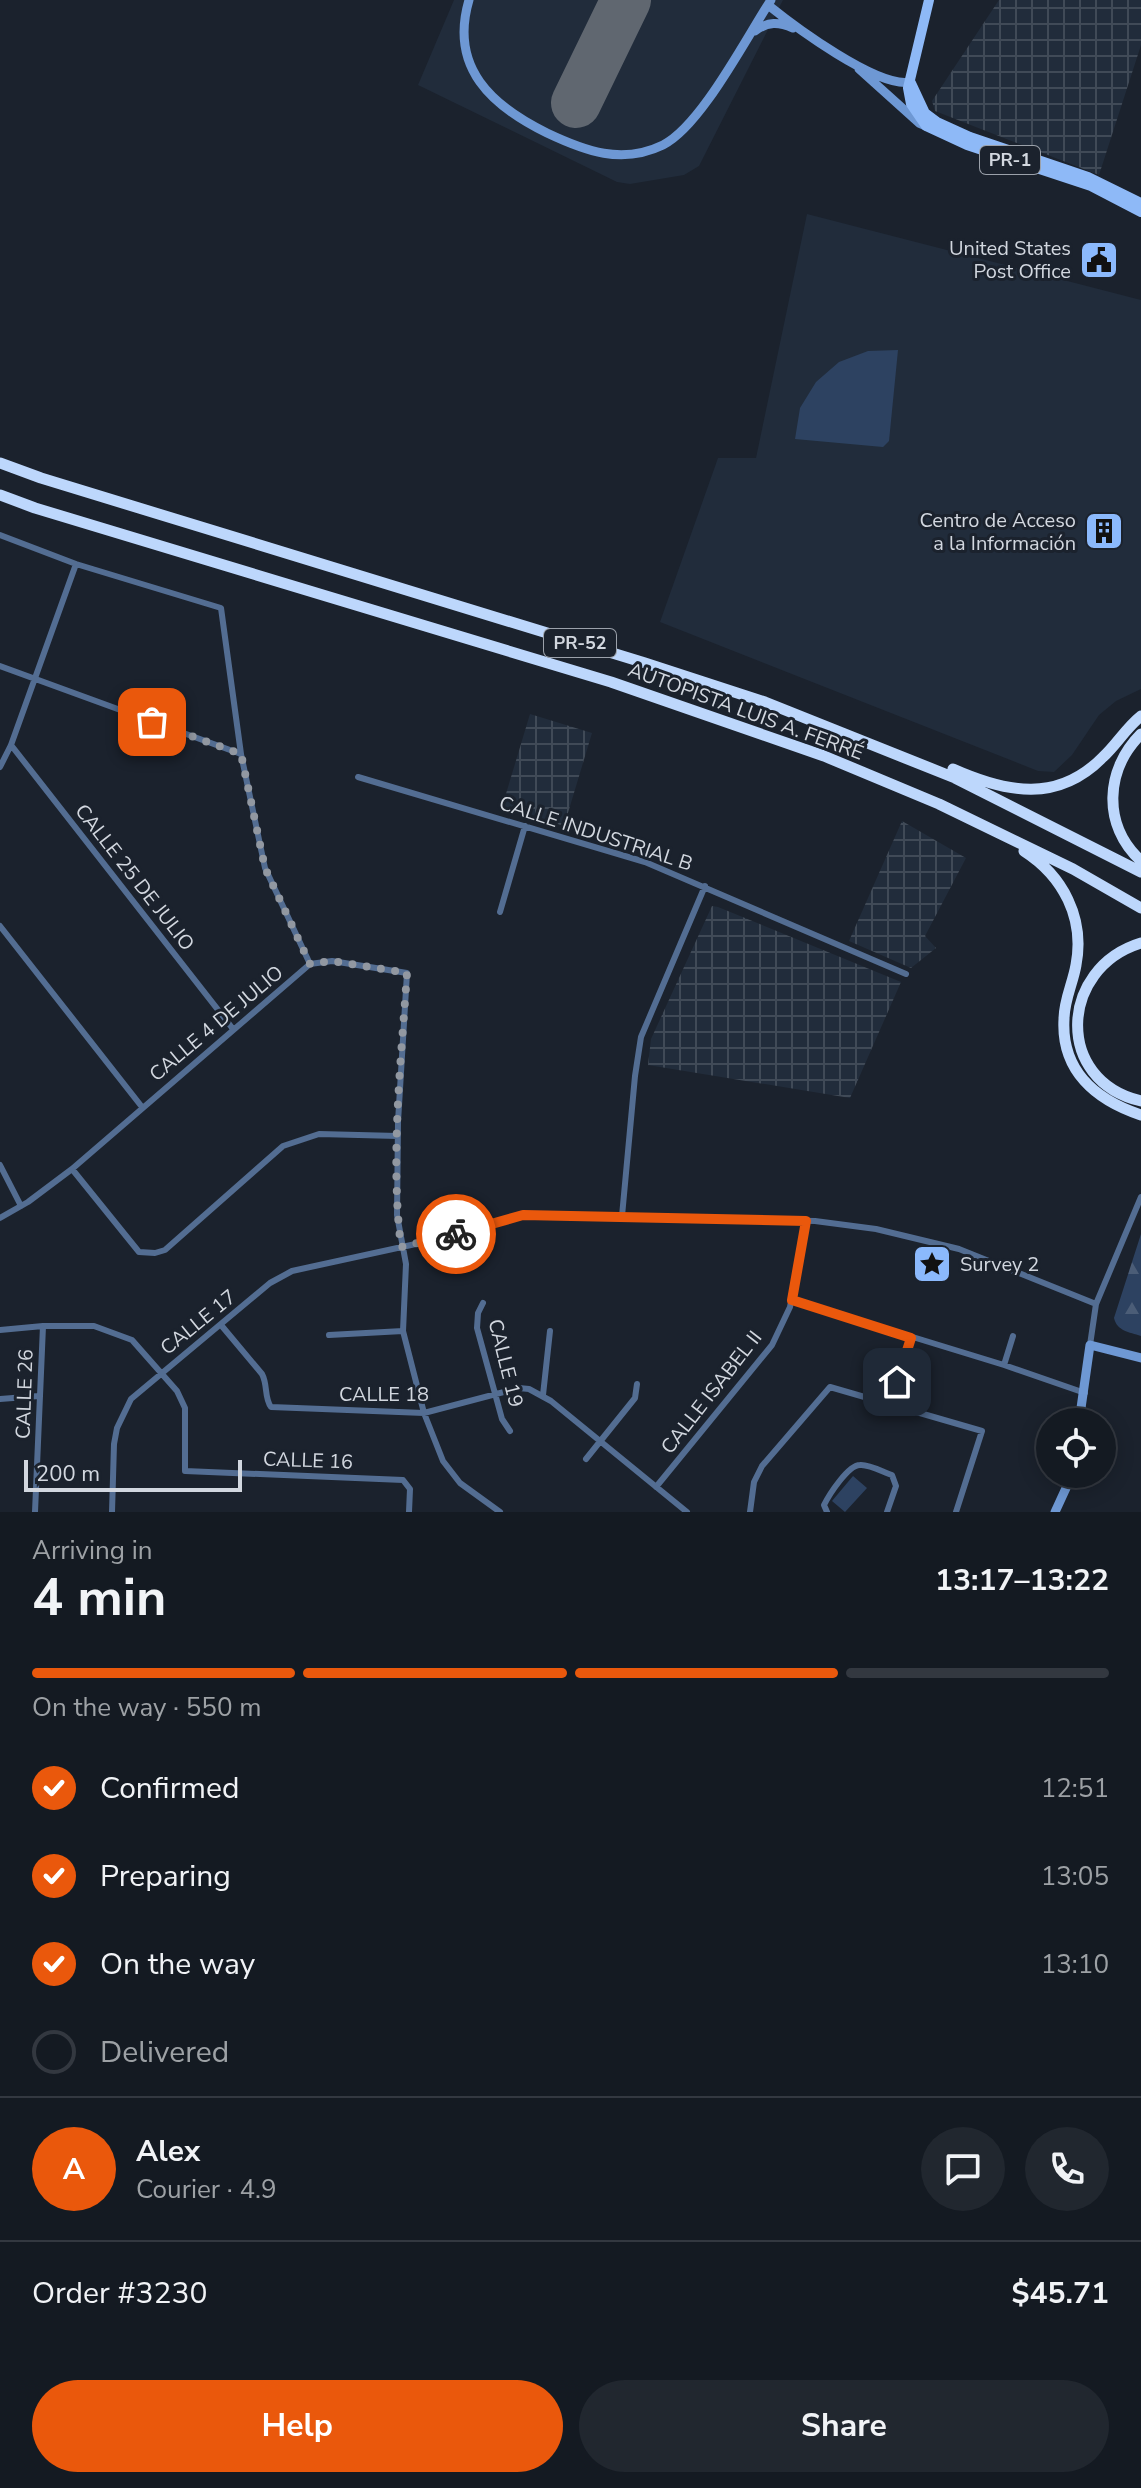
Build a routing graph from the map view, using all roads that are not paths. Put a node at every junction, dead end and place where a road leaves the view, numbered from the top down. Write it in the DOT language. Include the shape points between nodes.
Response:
graph roads {
  1 [pos="469,0"];
  2 [pos="929,0"];
  3 [pos="770,2"];
  4 [pos="803,33"];
  5 [pos="744,42"];
  6 [pos="854,63"];
  7 [pos="910,82"];
  8 [pos="926,126"];
  9 [pos="1141,203"];
  10 [pos="1127,206"];
  11 [pos="1141,212"];
  12 [pos="1141,221"];
  13 [pos="0,463"];
  14 [pos="0,495"];
  15 [pos="0,535"];
  16 [pos="76,564"];
  17 [pos="0,666"];
  18 [pos="33,679"];
  19 [pos="1141,716"];
  20 [pos="1141,734"];
  21 [pos="11,745"];
  22 [pos="241,754"];
  23 [pos="903,755"];
  24 [pos="0,767"];
  25 [pos="358,777"];
  26 [pos="939,804"];
  27 [pos="525,826"];
  28 [pos="1141,861"];
  29 [pos="1141,872"];
  30 [pos="705,886"];
  31 [pos="1141,908"];
  32 [pos="500,912"];
  33 [pos="0,926"];
  34 [pos="1141,943"];
  35 [pos="310,964"];
  36 [pos="906,974"];
  37 [pos="233,1029"];
  38 [pos="1141,1101"];
  39 [pos="142,1107"];
  40 [pos="1141,1115"];
  41 [pos="398,1136"];
  42 [pos="0,1165"];
  43 [pos="72,1169"];
  44 [pos="1141,1197"];
  45 [pos="21,1206"];
  46 [pos="622,1216"];
  47 [pos="0,1218"];
  48 [pos="806,1221"];
  49 [pos="401,1247"];
  50 [pos="792,1300"];
  51 [pos="483,1303"];
  52 [pos="1096,1304"];
  53 [pos="221,1325"];
  54 [pos="43,1326"];
  55 [pos="0,1330"];
  56 [pos="403,1331"];
  57 [pos="550,1331"];
  58 [pos="329,1335"];
  59 [pos="1013,1336"];
  60 [pos="911,1338"];
  61 [pos="1090,1345"];
  62 [pos="1141,1358"];
  63 [pos="1004,1365"];
  64 [pos="160,1373"];
  65 [pos="637,1384"];
  66 [pos="495,1393"];
  67 [pos="1085,1393"];
  68 [pos="543,1395"];
  69 [pos="39,1396"];
  70 [pos="0,1399"];
  71 [pos="890,1403"];
  72 [pos="1082,1408"];
  73 [pos="424,1413"];
  74 [pos="510,1431"];
  75 [pos="601,1441"];
  76 [pos="586,1459"];
  77 [pos="656,1487"];
  78 [pos="1066,1488"];
  79 [pos="35,1512"];
  80 [pos="112,1512"];
  81 [pos="409,1512"];
  82 [pos="500,1512"];
  83 [pos="687,1512"];
  84 [pos="750,1512"];
  85 [pos="827,1512"];
  86 [pos="887,1512"];
  87 [pos="956,1512"];
  88 [pos="1055,1512"];
  1 -- 5 [label="main road" via="467,51 487,93 542,130 606,155 651,150 680,134"];
  2 -- 7 [label="main road"];
  3 -- 4 [label="main road"];
  3 -- 5 [label="main road"];
  4 -- 5 [label="main road" via="770,23"];
  4 -- 6 [label="main road"];
  6 -- 7 [label="main road"];
  6 -- 8 [label="main road"];
  7 -- 8 [label="main road" via="909,100"];
  7 -- 9 [label="main road, PR-1" via="925,113 937,122 1088,177"];
  8 -- 10 [label="main road, PR-1" via="1091,186"];
  10 -- 11 [label="main road, PR-1"];
  10 -- 12 [label="main road"];
  13 -- 23 [label="highway, AUTOPISTA LUIS A. FERRÉ / PR-52" via="645,663"];
  14 -- 26 [label="highway, AUTOPISTA LUIS A. FERRÉ / PR-52" via="611,682 824,756"];
  15 -- 16 [label="street"];
  16 -- 18 [label="street"];
  16 -- 22 [label="street" via="221,608"];
  17 -- 18 [label="street"];
  18 -- 21 [label="street"];
  18 -- 22 [label="street"];
  19 -- 23 [label="highway" via="1094,765 1045,790 1009,788"];
  20 -- 28 [label="highway" via="1117,770 1113,804 1120,836"];
  21 -- 24 [label="street"];
  21 -- 37 [label="street, CALLE 25 DE JULIO"];
  22 -- 35 [label="street" via="265,868"];
  23 -- 29 [label="highway, AUTOPISTA LUIS A. FERRÉ / PR-52"];
  25 -- 27 [label="street, CALLE INDUSTRIAL B"];
  26 -- 31 [label="highway, AUTOPISTA LUIS A. FERRÉ / PR-52"];
  26 -- 40 [label="highway" via="1026,853 1062,886 1074,915 1078,947 1064,1020 1068,1050 1078,1073 1099,1096"];
  27 -- 30 [label="street, CALLE INDUSTRIAL B"];
  27 -- 32 [label="street"];
  30 -- 36 [label="street, CALLE INDUSTRIAL B"];
  30 -- 46 [label="street" via="641,1037"];
  33 -- 39 [label="street"];
  34 -- 38 [label="highway" via="1110,959 1088,983 1076,1031 1095,1073 1114,1091"];
  35 -- 37 [label="street, CALLE 4 DE JULIO"];
  35 -- 41 [label="street, CALLE 4 DE JULIO" via="332,961 407,973"];
  37 -- 39 [label="street, CALLE 4 DE JULIO"];
  39 -- 43 [label="street, CALLE 4 DE JULIO"];
  41 -- 43 [label="street" via="319,1134 283,1146 165,1250 155,1253 139,1252"];
  41 -- 49 [label="street, CALLE 4 DE JULIO"];
  42 -- 45 [label="street"];
  43 -- 45 [label="street, CALLE 4 DE JULIO"];
  44 -- 52 [label="street"];
  45 -- 47 [label="street, CALLE 4 DE JULIO"];
  46 -- 48 [label="street, CALLE 17"];
  46 -- 49 [label="street, CALLE 17" via="523,1215"];
  48 -- 50 [label="street, CALLE ISABEL II"];
  48 -- 52 [label="street, CALLE 17" via="876,1229 959,1249"];
  49 -- 53 [label="street, CALLE 17" via="292,1271"];
  49 -- 56 [label="street, CALLE 4 DE JULIO" via="406,1264"];
  50 -- 60 [label="street"];
  50 -- 77 [label="street, CALLE ISABEL II" via="772,1345"];
  51 -- 66 [label="street, CALLE 19" via="477,1328"];
  52 -- 61 [label="street"];
  53 -- 64 [label="street, CALLE 17"];
  53 -- 73 [label="street, CALLE 18" via="262,1374 271,1407"];
  54 -- 55 [label="street"];
  54 -- 64 [label="street" via="94,1326 132,1340"];
  54 -- 69 [label="street, CALLE 26"];
  56 -- 58 [label="street"];
  56 -- 73 [label="street, CALLE 4 DE JULIO"];
  57 -- 68 [label="street"];
  59 -- 63 [label="street"];
  60 -- 63 [label="street"];
  60 -- 71 [label="street"];
  61 -- 62 [label="main road"];
  61 -- 67 [label="main road"];
  63 -- 67 [label="street"];
  64 -- 80 [label="street, CALLE 17" via="131,1399 117,1428"];
  64 -- 81 [label="street, CALLE 16" via="185,1408 185,1471 403,1480 410,1489"];
  65 -- 75 [label="street" via="635,1398"];
  66 -- 68 [label="street, CALLE 18" via="519,1388"];
  66 -- 73 [label="street, CALLE 18"];
  66 -- 74 [label="street, CALLE 19"];
  67 -- 72 [label="main road"];
  68 -- 75 [label="street"];
  69 -- 70 [label="street"];
  69 -- 79 [label="street, CALLE 26"];
  71 -- 84 [label="street" via="837,1387 825,1390 762,1466"];
  71 -- 87 [label="street" via="982,1431"];
  73 -- 82 [label="street, CALLE 4 DE JULIO" via="448,1470"];
  75 -- 76 [label="street"];
  75 -- 77 [label="street"];
  77 -- 83 [label="street"];
  78 -- 88 [label="main road"];
  85 -- 86 [label="street" via="824,1505 831,1493 861,1464 892,1475 896,1486"];
}
